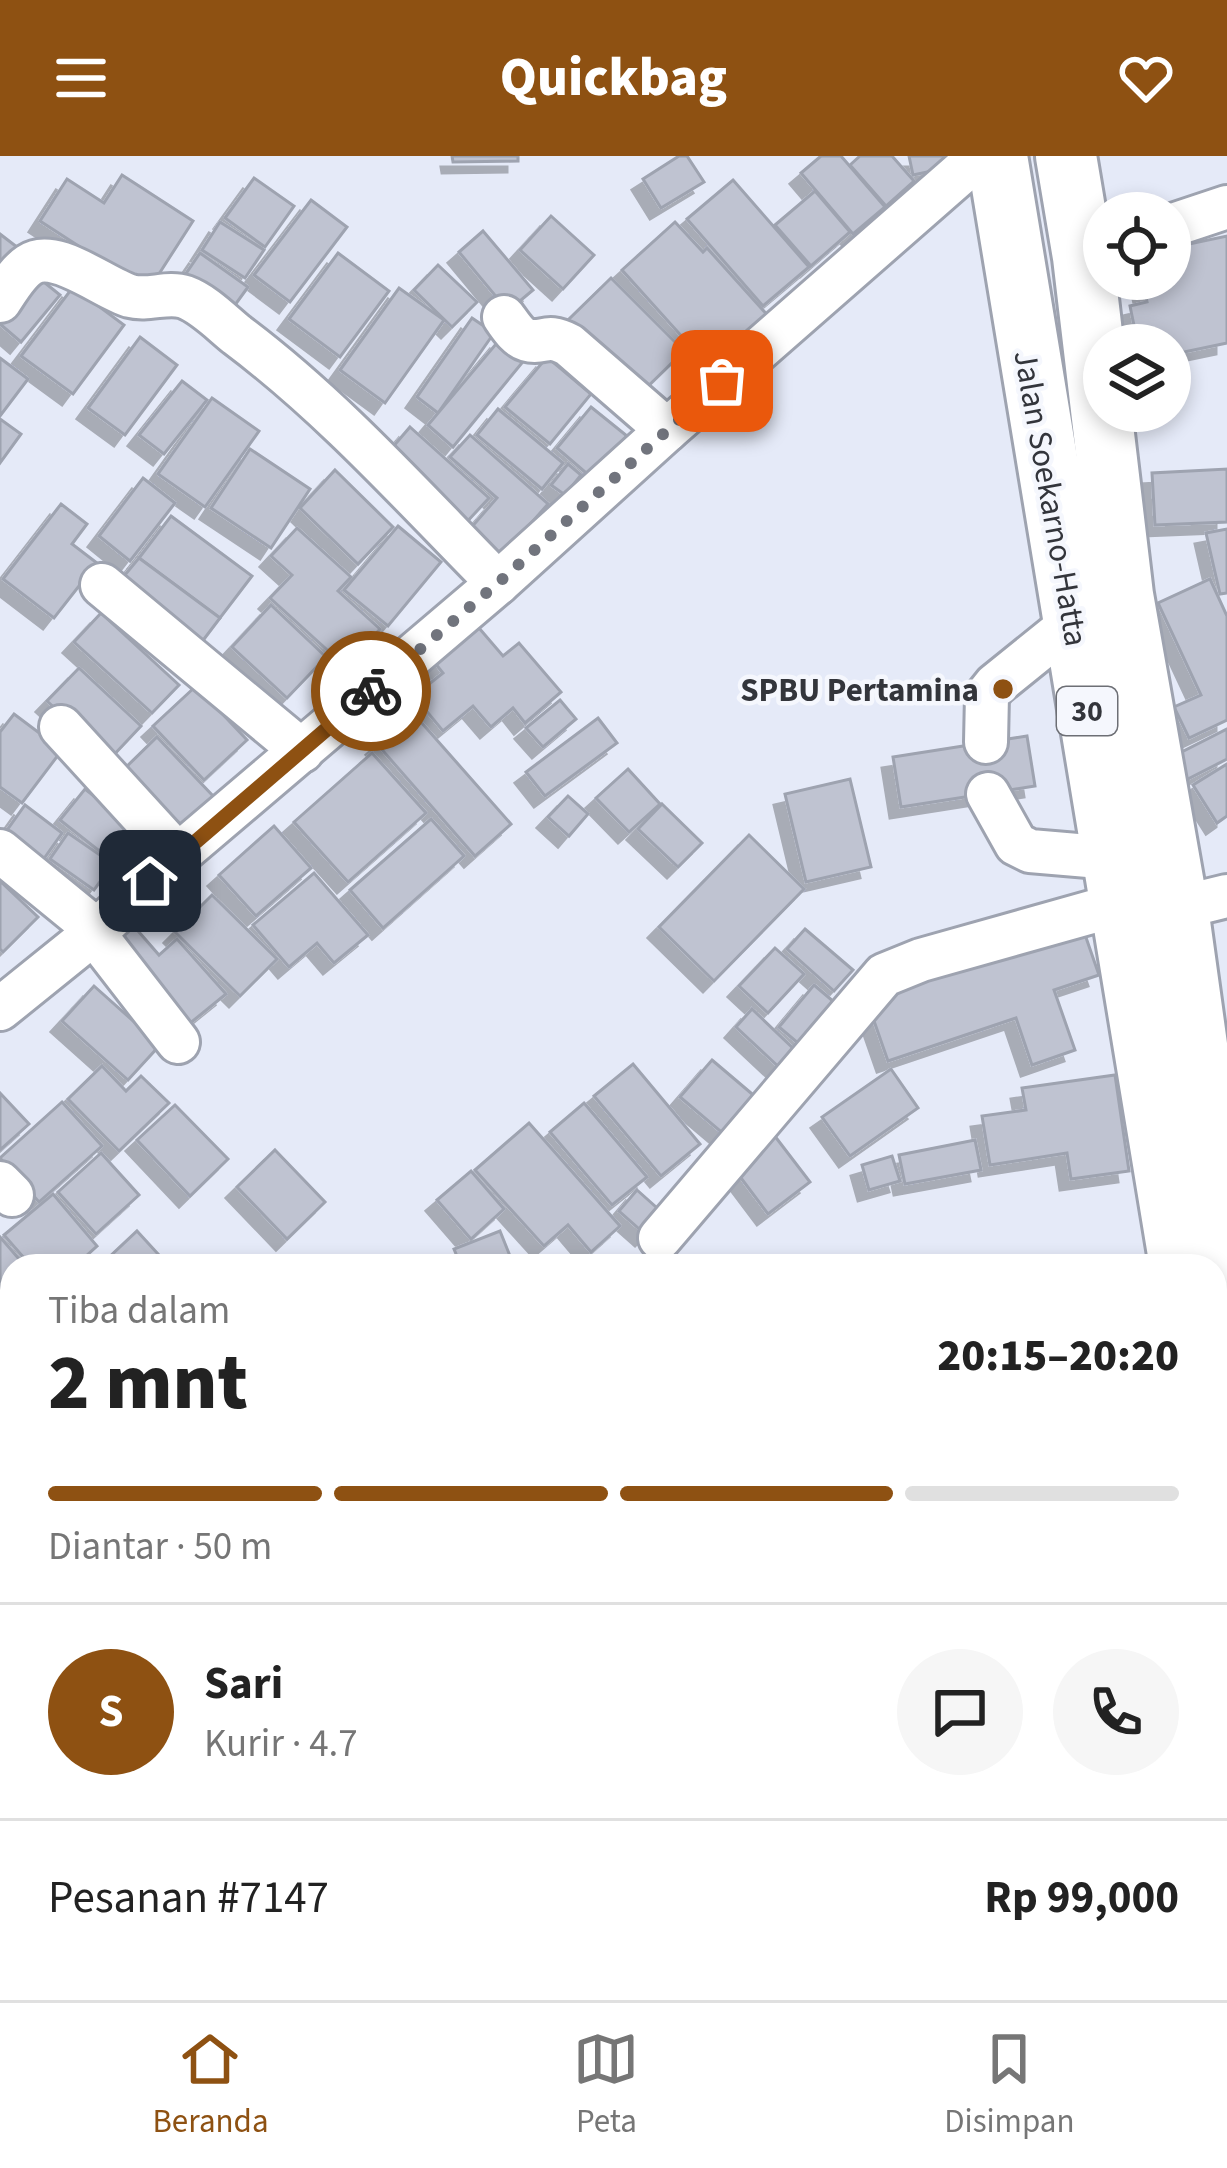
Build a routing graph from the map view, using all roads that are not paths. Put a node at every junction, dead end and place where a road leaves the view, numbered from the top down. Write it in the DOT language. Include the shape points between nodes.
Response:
graph roads {
  1 [pos="980,156"];
  2 [pos="997,156"];
  3 [pos="1066,156"];
  4 [pos="1227,206"];
  5 [pos="1083,217"];
  6 [pos="1191,219"];
  7 [pos="1094,300"];
  8 [pos="0,301"];
  9 [pos="504,317"];
  10 [pos="667,430"];
  11 [pos="498,583"];
  12 [pos="102,585"];
  13 [pos="1098,608"];
  14 [pos="61,727"];
  15 [pos="986,742"];
  16 [pos="302,751"];
  17 [pos="988,794"];
  18 [pos="0,851"];
  19 [pos="178,855"];
  20 [pos="1116,881"];
  21 [pos="1203,902"];
  22 [pos="93,934"];
  23 [pos="0,1009"];
  24 [pos="178,1042"];
  25 [pos="660,1238"];
  26 [pos="1178,1254"];
  27 [pos="1226,1254"];
  1 -- 10 [label="street"];
  2 -- 13 [label="highway, Jalan Soekarno-Hatta / 30"];
  3 -- 5 [label="highway, Jalan Soekarno-Hatta / 30"];
  4 -- 6 [label="street"];
  7 -- 13 [label="highway, Jalan Soekarno-Hatta / 30"];
  8 -- 11 [label="street" via="32,262 47,260 128,296 190,299 318,401"];
  9 -- 10 [label="street" via="521,338 568,345"];
  10 -- 11 [label="street"];
  11 -- 16 [label="street"];
  12 -- 16 [label="street"];
  13 -- 15 [label="street" via="995,685 987,695"];
  13 -- 20 [label="highway, Jalan Soekarno-Hatta / 30"];
  13 -- 21 [label="highway, Jalan Soekarno-Hatta / 30"];
  14 -- 19 [label="street"];
  16 -- 19 [label="street"];
  17 -- 20 [label="street" via="1016,844"];
  18 -- 22 [label="street"];
  19 -- 22 [label="street"];
  20 -- 25 [label="street" via="884,975"];
  20 -- 26 [label="highway, Jalan Soekarno-Hatta / 30"];
  21 -- 27 [label="highway, Jalan Soekarno-Hatta / 30"];
  22 -- 23 [label="street"];
  22 -- 24 [label="street"];
}
